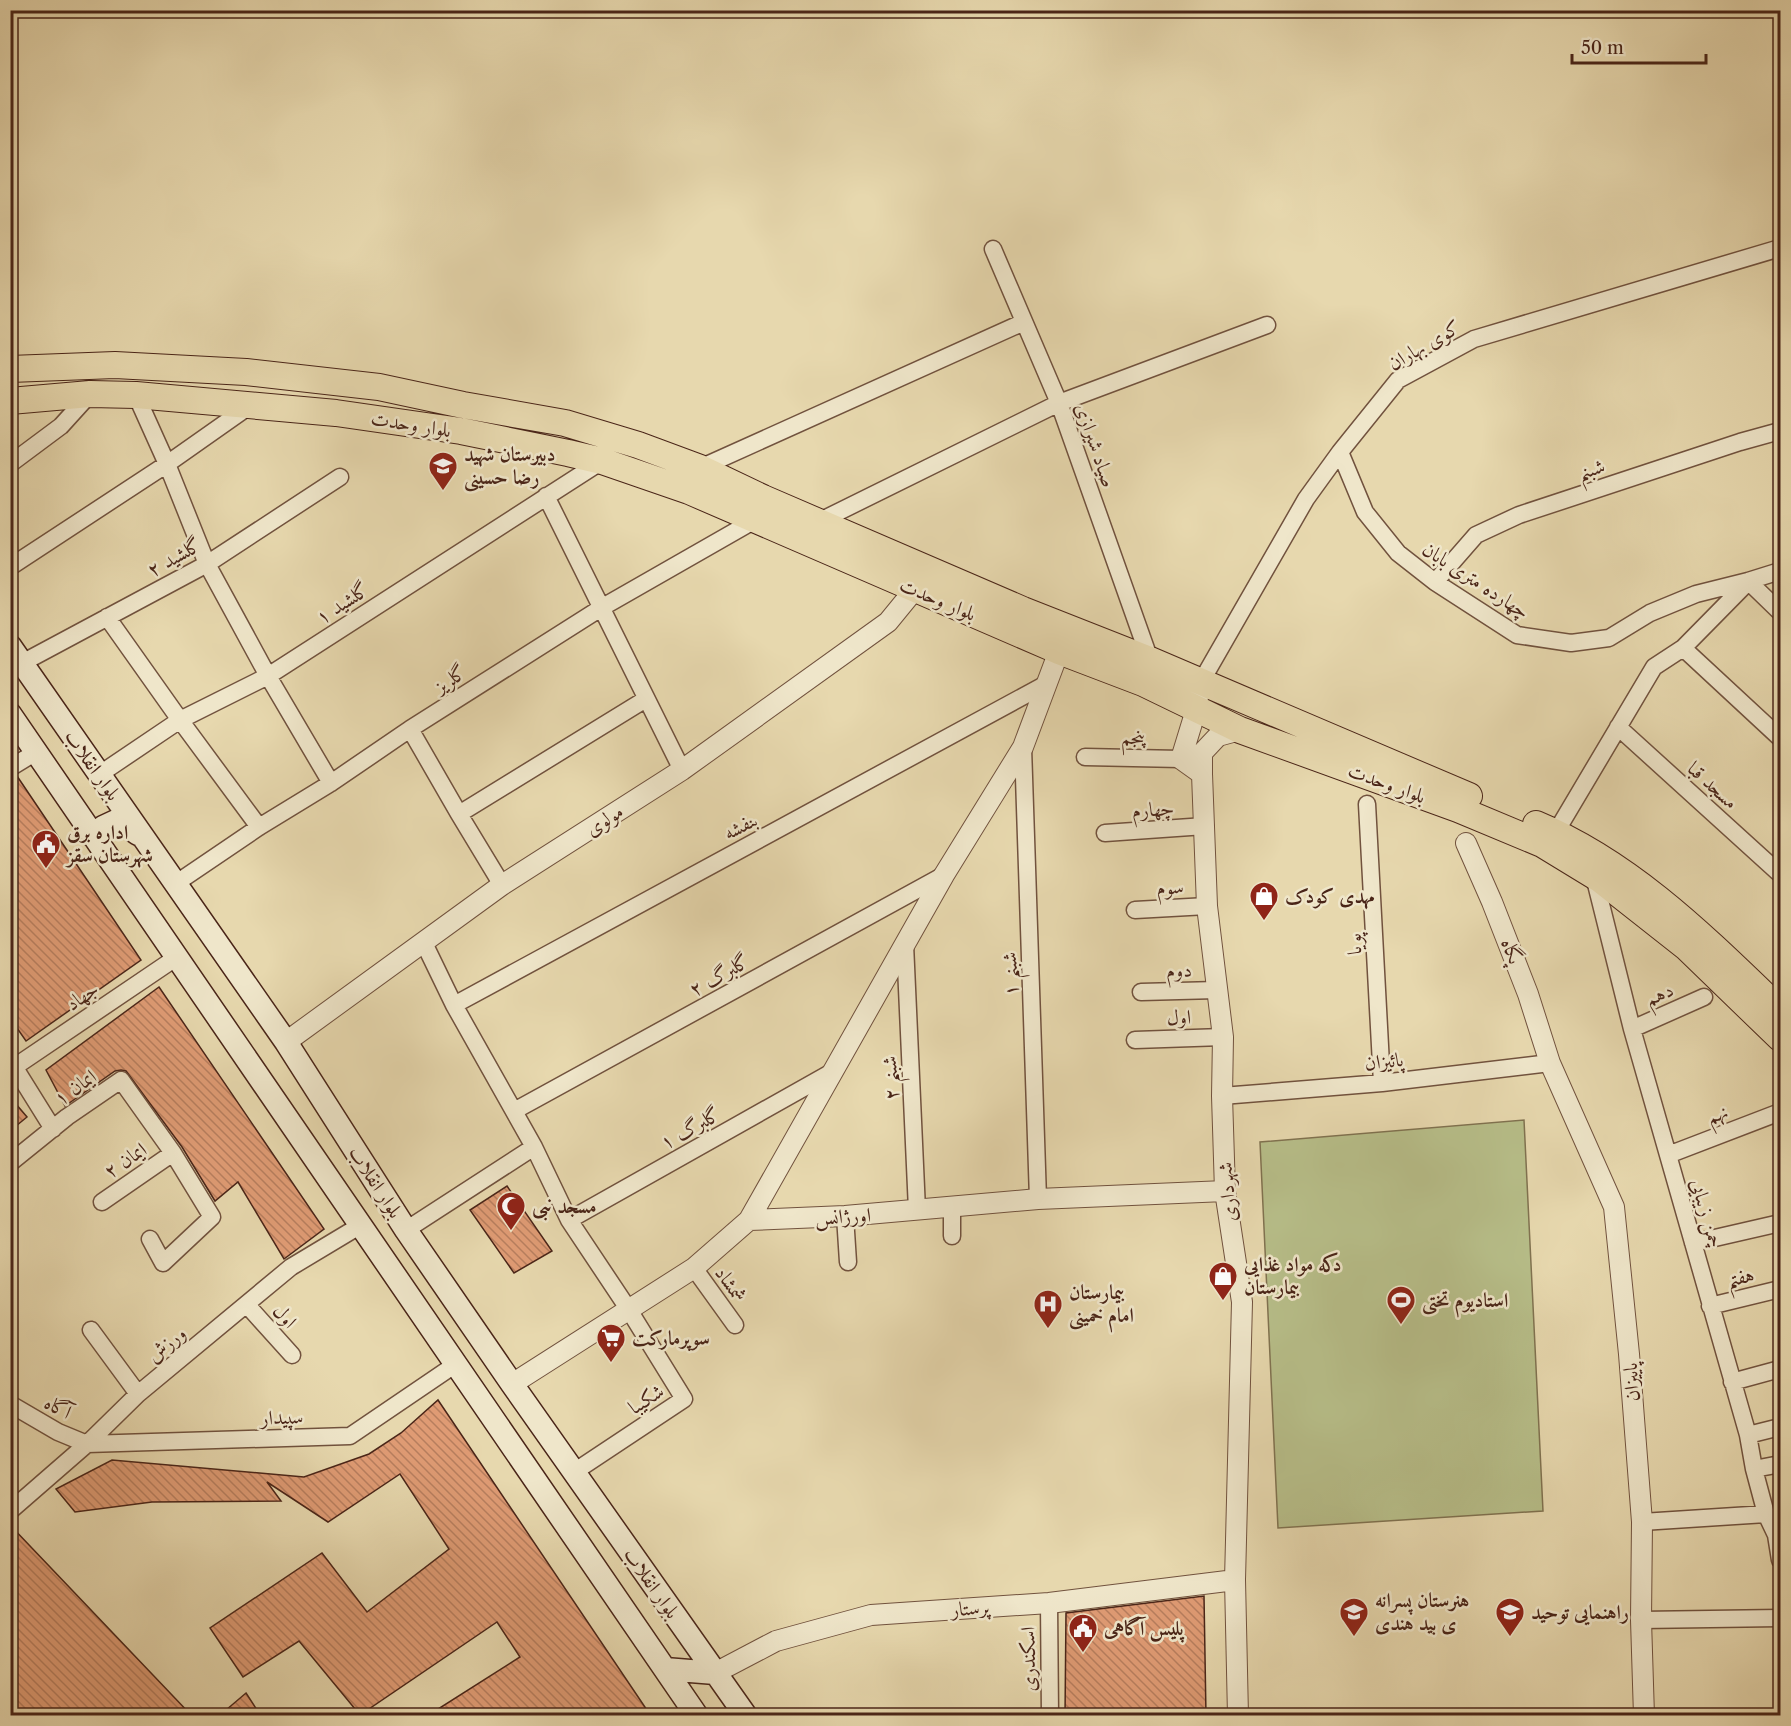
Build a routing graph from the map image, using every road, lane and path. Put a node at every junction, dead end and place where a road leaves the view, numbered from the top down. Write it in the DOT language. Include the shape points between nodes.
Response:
graph roads {
  1 [pos="1780,248"];
  2 [pos="993,249"];
  3 [pos="1024,322"];
  4 [pos="1267,325"];
  5 [pos="10,369"];
  6 [pos="90,394"];
  7 [pos="136,394"];
  8 [pos="10,401"];
  9 [pos="1059,403"];
  10 [pos="258,405"];
  11 [pos="1780,430"];
  12 [pos="1340,452"];
  13 [pos="602,461"];
  14 [pos="10,464"];
  15 [pos="167,464"];
  16 [pos="700,468"];
  17 [pos="340,477"];
  18 [pos="546,496"];
  19 [pos="755,520"];
  20 [pos="820,521"];
  21 [pos="207,564"];
  22 [pos="10,567"];
  23 [pos="1780,571"];
  24 [pos="1748,581"];
  25 [pos="1435,582"];
  26 [pos="915,589"];
  27 [pos="601,608"];
  28 [pos="1780,612"];
  29 [pos="107,617"];
  30 [pos="1683,648"];
  31 [pos="1059,651"];
  32 [pos="16,655"];
  33 [pos="1150,660"];
  34 [pos="268,676"];
  35 [pos="1201,682"];
  36 [pos="1046,684"];
  37 [pos="646,699"];
  38 [pos="1196,710"];
  39 [pos="10,714"];
  40 [pos="180,720"];
  41 [pos="1618,727"];
  42 [pos="410,729"];
  43 [pos="1240,730"];
  44 [pos="1780,738"];
  45 [pos="1023,747"];
  46 [pos="36,752"];
  47 [pos="1085,757"];
  48 [pos="1181,759"];
  49 [pos="10,768"];
  50 [pos="682,770"];
  51 [pos="100,774"];
  52 [pos="1202,774"];
  53 [pos="331,783"];
  54 [pos="1367,804"];
  55 [pos="459,814"];
  56 [pos="1205,826"];
  57 [pos="260,827"];
  58 [pos="1556,832"];
  59 [pos="1105,833"];
  60 [pos="94,837"];
  61 [pos="144,838"];
  62 [pos="1466,843"];
  63 [pos="1780,874"];
  64 [pos="944,875"];
  65 [pos="1594,876"];
  66 [pos="175,884"];
  67 [pos="502,885"];
  68 [pos="1207,906"];
  69 [pos="1135,910"];
  70 [pos="424,943"];
  71 [pos="905,944"];
  72 [pos="177,957"];
  73 [pos="1217,990"];
  74 [pos="1141,992"];
  75 [pos="1704,997"];
  76 [pos="454,1005"];
  77 [pos="1780,1010"];
  78 [pos="1632,1029"];
  79 [pos="1223,1037"];
  80 [pos="1780,1038"];
  81 [pos="1136,1040"];
  82 [pos="286,1042"];
  83 [pos="1550,1063"];
  84 [pos="12,1065"];
  85 [pos="832,1072"];
  86 [pos="1382,1083"];
  87 [pos="1222,1096"];
  88 [pos="514,1111"];
  89 [pos="1780,1112"];
  90 [pos="54,1129"];
  91 [pos="534,1147"];
  92 [pos="173,1153"];
  93 [pos="1668,1155"];
  94 [pos="10,1163"];
  95 [pos="1225,1191"];
  96 [pos="1038,1199"];
  97 [pos="102,1202"];
  98 [pos="952,1206"];
  99 [pos="917,1210"];
  100 [pos="844,1216"];
  101 [pos="569,1220"];
  102 [pos="749,1220"];
  103 [pos="1780,1223"];
  104 [pos="361,1225"];
  105 [pos="406,1230"];
  106 [pos="952,1236"];
  107 [pos="150,1239"];
  108 [pos="1693,1243"];
  109 [pos="848,1263"];
  110 [pos="694,1268"];
  111 [pos="1780,1289"];
  112 [pos="247,1305"];
  113 [pos="1710,1306"];
  114 [pos="629,1310"];
  115 [pos="735,1325"];
  116 [pos="91,1330"];
  117 [pos="292,1354"];
  118 [pos="456,1364"];
  119 [pos="1780,1369"];
  120 [pos="1732,1382"];
  121 [pos="513,1384"];
  122 [pos="138,1394"];
  123 [pos="10,1404"];
  124 [pos="1780,1427"];
  125 [pos="1748,1435"];
  126 [pos="87,1444"];
  127 [pos="1780,1464"];
  128 [pos="1754,1470"];
  129 [pos="574,1472"];
  130 [pos="10,1511"];
  131 [pos="1766,1514"];
  132 [pos="1642,1522"];
  133 [pos="1778,1535"];
  134 [pos="1780,1560"];
  135 [pos="1235,1580"];
  136 [pos="1048,1603"];
  137 [pos="1780,1618"];
  138 [pos="1641,1620"];
  139 [pos="665,1669"];
  140 [pos="715,1673"];
  141 [pos="697,1716"];
  142 [pos="746,1716"];
  143 [pos="1050,1716"];
  144 [pos="1238,1716"];
  145 [pos="1644,1716"];
  1 -- 12 [label="street, کوی بهاران" via="1474,339 1398,380"];
  2 -- 3 [label="street, صیاد شیرازی"];
  3 -- 9 [label="street, صیاد شیرازی"];
  3 -- 16 [label="street"];
  4 -- 9 [label="street"];
  5 -- 16 [label="main road, بلوار وحدت" via="116,365 246,372 379,387 565,423"];
  6 -- 7 [label="main road, بلوار وحدت"];
  6 -- 8 [label="main road, بلوار وحدت"];
  6 -- 14 [label="street" via="61,426"];
  7 -- 10 [label="main road, بلوار وحدت"];
  7 -- 15 [label="street"];
  9 -- 20 [label="street"];
  9 -- 33 [label="street, صیاد شیرازی"];
  10 -- 13 [label="main road, بلوار وحدت" via="461,431"];
  10 -- 15 [label="street" via="248,407"];
  11 -- 25 [label="street, شبنم" via="1519,515 1476,535"];
  12 -- 25 [label="street, چهارده متری بابان" via="1365,512 1398,553"];
  12 -- 35 [label="street, کوی بهاران" via="1306,499"];
  13 -- 18 [label="street, گلشید ۱"];
  13 -- 19 [label="main road, بلوار وحدت" via="689,490"];
  15 -- 21 [label="street"];
  15 -- 22 [label="street"];
  16 -- 20 [label="main road, بلوار وحدت"];
  17 -- 21 [label="street, گلشید ۲"];
  18 -- 27 [label="street"];
  18 -- 34 [label="street, گلشید ۱"];
  19 -- 26 [label="main road, بلوار وحدت"];
  19 -- 27 [label="street, گلریز"];
  20 -- 33 [label="main road, بلوار وحدت" via="1023,610"];
  21 -- 29 [label="street, گلشید ۲"];
  21 -- 34 [label="street"];
  23 -- 24 [label="street, چهارده متری بابان"];
  24 -- 25 [label="street, چهارده متری بابان" via="1650,613 1609,638 1571,643 1517,635"];
  24 -- 28 [label="street"];
  24 -- 30 [label="street"];
  26 -- 31 [label="main road, بلوار وحدت"];
  26 -- 50 [label="street, مولوی" via="888,622"];
  27 -- 37 [label="street"];
  27 -- 42 [label="street, گلریز"];
  29 -- 32 [label="street, گلشید ۲"];
  29 -- 40 [label="street"];
  30 -- 41 [label="street" via="1654,667"];
  30 -- 44 [label="street"];
  31 -- 36 [label="street"];
  31 -- 38 [label="main road, بلوار وحدت" via="1143,683"];
  32 -- 51 [label="main road, بلوار انقلاب"];
  33 -- 35 [label="main road, بلوار وحدت"];
  34 -- 40 [label="street, گلشید ۱"];
  34 -- 53 [label="street"];
  35 -- 38 [label="street"];
  35 -- 58 [label="main road, بلوار وحدت"];
  36 -- 45 [label="street"];
  36 -- 76 [label="street, بنفشه"];
  37 -- 50 [label="street"];
  37 -- 55 [label="street"];
  38 -- 43 [label="main road, بلوار وحدت"];
  38 -- 48 [label="street"];
  39 -- 46 [label="main road, بلوار انقلاب"];
  40 -- 51 [label="street, گلشید ۱"];
  40 -- 57 [label="street"];
  41 -- 58 [label="street"];
  41 -- 63 [label="street, مسجد قبا"];
  42 -- 53 [label="street, گلریز"];
  42 -- 55 [label="street"];
  43 -- 52 [label="street, شهرداری" via="1218,736 1202,753"];
  43 -- 65 [label="main road, بلوار وحدت" via="1458,808 1542,844"];
  45 -- 64 [label="street"];
  45 -- 96 [label="street, شبنم ۱"];
  46 -- 49 [label="street"];
  46 -- 60 [label="main road, بلوار انقلاب"];
  47 -- 48 [label="street, پنجم"];
  48 -- 52 [label="street"];
  50 -- 67 [label="street, مولوی"];
  51 -- 61 [label="main road, بلوار انقلاب"];
  52 -- 56 [label="street, شهرداری"];
  53 -- 57 [label="street, گلریز"];
  54 -- 86 [label="street, پویا"];
  55 -- 67 [label="street"];
  56 -- 59 [label="street, چهارم"];
  56 -- 68 [label="street, شهرداری"];
  57 -- 66 [label="street, گلریز"];
  58 -- 77 [label="main road, بلوار وحدت" via="1625,873 1694,927"];
  60 -- 61 [label="main road" via="118,820"];
  60 -- 72 [label="main road, بلوار انقلاب"];
  61 -- 66 [label="main road, بلوار انقلاب"];
  62 -- 83 [label="street, پگاه" via="1528,994"];
  64 -- 71 [label="street"];
  64 -- 88 [label="street, گلبرگ ۲"];
  65 -- 78 [label="street, چمن زیبایی"];
  65 -- 80 [label="main road, بلوار وحدت" via="1686,947"];
  66 -- 82 [label="main road, بلوار انقلاب"];
  67 -- 70 [label="street, مولوی"];
  68 -- 69 [label="street, سوم"];
  68 -- 73 [label="street, شهرداری"];
  70 -- 76 [label="street"];
  70 -- 82 [label="street, مولوی"];
  71 -- 85 [label="street"];
  71 -- 99 [label="street, شبنم ۲"];
  72 -- 84 [label="street, جهاد"];
  72 -- 104 [label="main road, بلوار انقلاب"];
  73 -- 74 [label="street, دوم"];
  73 -- 79 [label="street, شهرداری"];
  75 -- 78 [label="street, دهم"];
  76 -- 88 [label="street"];
  78 -- 93 [label="street, چمن زیبایی"];
  79 -- 81 [label="street, اول"];
  79 -- 87 [label="street, شهرداری"];
  82 -- 105 [label="main road, بلوار انقلاب"];
  83 -- 86 [label="street, پائیزان"];
  83 -- 132 [label="street, پاییزان" via="1614,1207"];
  84 -- 90 [label="street"];
  85 -- 101 [label="street, گلبرگ ۱"];
  85 -- 102 [label="street"];
  86 -- 87 [label="street, پائیزان"];
  87 -- 95 [label="street, شهرداری"];
  88 -- 91 [label="street"];
  89 -- 93 [label="street, نهم"];
  90 -- 92 [label="street, ایمان ۱" via="121,1080"];
  90 -- 94 [label="street, ایمان ۱"];
  91 -- 101 [label="street"];
  91 -- 105 [label="street"];
  92 -- 97 [label="street, ایمان ۲"];
  92 -- 107 [label="street" via="212,1216 163,1263"];
  93 -- 108 [label="street, چمن زیبایی"];
  95 -- 96 [label="street, اورژانس"];
  95 -- 135 [label="street, شهرداری" via="1242,1302"];
  96 -- 98 [label="street, اورژانس"];
  98 -- 99 [label="street, اورژانس"];
  98 -- 106 [label="street"];
  99 -- 100 [label="street, اورژانس"];
  100 -- 102 [label="street, اورژانس"];
  100 -- 109 [label="street"];
  101 -- 114 [label="street"];
  102 -- 110 [label="street"];
  103 -- 108 [label="street"];
  104 -- 112 [label="street, ورزش" via="291,1267"];
  104 -- 118 [label="main road, بلوار انقلاب"];
  105 -- 121 [label="main road, بلوار انقلاب"];
  108 -- 113 [label="street, چمن زیبایی"];
  110 -- 114 [label="street"];
  110 -- 115 [label="street, شمشاد"];
  111 -- 113 [label="street, هفتم"];
  112 -- 117 [label="street, اول"];
  112 -- 122 [label="street, ورزش"];
  113 -- 120 [label="street, چمن زیبایی"];
  114 -- 121 [label="street"];
  114 -- 129 [label="street, شکیبا" via="684,1399"];
  116 -- 122 [label="street"];
  118 -- 126 [label="street, سپیدار" via="350,1436"];
  118 -- 139 [label="main road, بلوار انقلاب"];
  119 -- 120 [label="street"];
  120 -- 125 [label="street, چمن زیبایی"];
  121 -- 129 [label="main road, بلوار انقلاب"];
  122 -- 126 [label="street, ورزش"];
  123 -- 126 [label="street, آگاه"];
  124 -- 125 [label="street"];
  125 -- 128 [label="street, چمن زیبایی"];
  126 -- 130 [label="street, ورزش"];
  127 -- 128 [label="street"];
  128 -- 131 [label="street, چمن زیبایی"];
  129 -- 140 [label="main road, بلوار انقلاب"];
  131 -- 132 [label="street"];
  131 -- 133 [label="street, چمن زیبایی"];
  132 -- 138 [label="street, پاییزان"];
  133 -- 134 [label="street, چمن زیبایی"];
  135 -- 136 [label="street, پرستار"];
  135 -- 144 [label="street, شهرداری"];
  136 -- 140 [label="street, پرستار" via="871,1615 776,1641"];
  136 -- 143 [label="street, اسکندری"];
  137 -- 138 [label="street"];
  138 -- 145 [label="street, پاییزان"];
  139 -- 140 [label="main road"];
  139 -- 141 [label="main road, بلوار انقلاب"];
  140 -- 142 [label="main road, بلوار انقلاب"];
}
